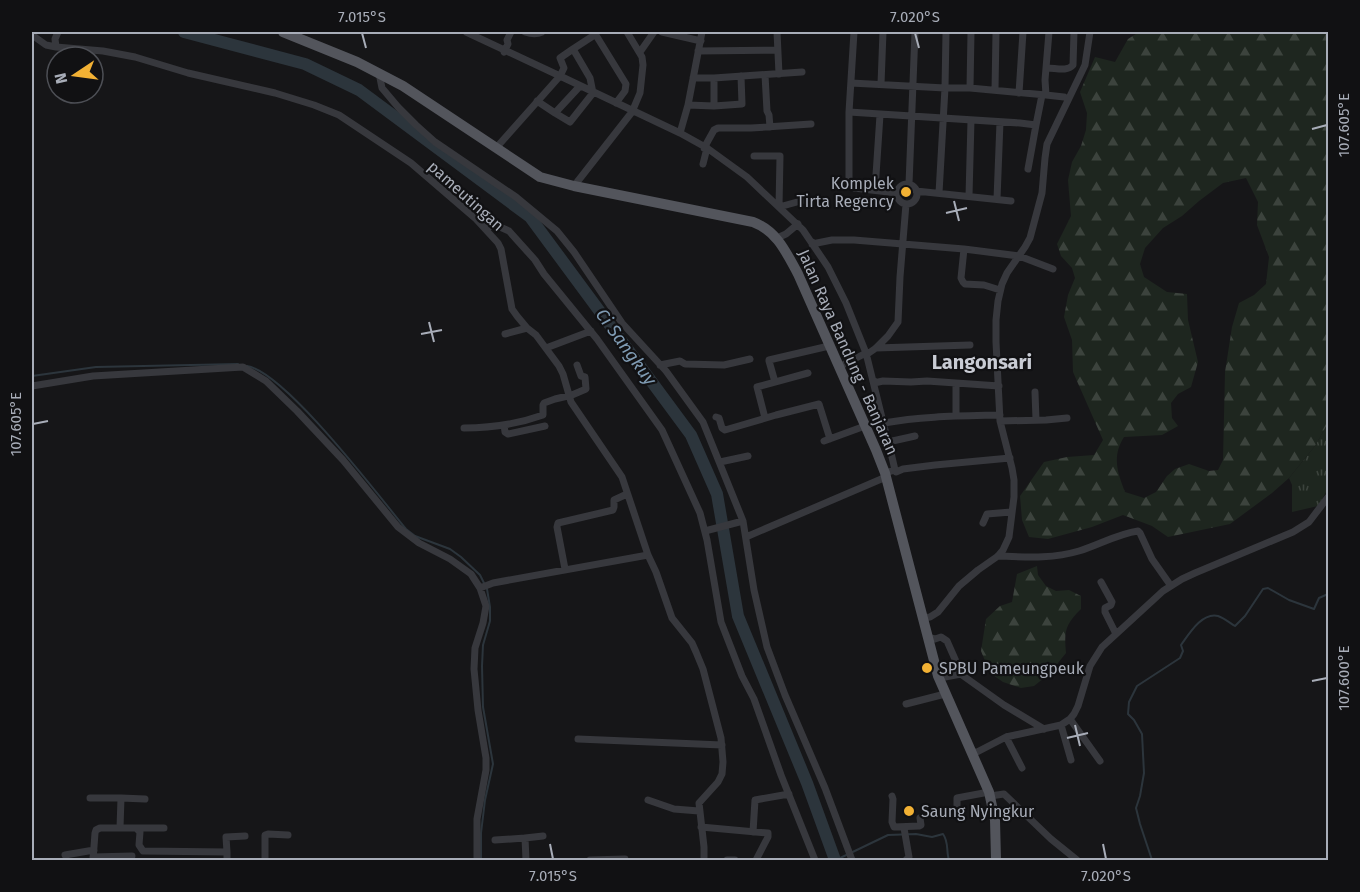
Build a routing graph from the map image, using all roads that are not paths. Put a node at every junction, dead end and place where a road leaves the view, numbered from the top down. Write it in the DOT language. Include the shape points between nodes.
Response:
graph roads {
  1 [pos="286,32"];
  2 [pos="466,32"];
  3 [pos="511,32"];
  4 [pos="525,32"];
  5 [pos="542,32"];
  6 [pos="627,32"];
  7 [pos="654,32"];
  8 [pos="662,32"];
  9 [pos="702,32"];
  10 [pos="777,32"];
  11 [pos="854,32"];
  12 [pos="883,32"];
  13 [pos="915,32"];
  14 [pos="946,32"];
  15 [pos="972,32"];
  16 [pos="996,32"];
  17 [pos="1023,32"];
  18 [pos="1049,32"];
  19 [pos="1074,32"];
  20 [pos="1090,32"];
  21 [pos="595,33"];
  22 [pos="32,34"];
  23 [pos="701,41"];
  24 [pos="50,45"];
  25 [pos="573,49"];
  26 [pos="777,50"];
  27 [pos="505,51"];
  28 [pos="698,51"];
  29 [pos="105,52"];
  30 [pos="640,52"];
  31 [pos="1047,68"];
  32 [pos="380,72"];
  33 [pos="802,72"];
  34 [pos="779,74"];
  35 [pos="765,75"];
  36 [pos="560,76"];
  37 [pos="741,76"];
  38 [pos="693,78"];
  39 [pos="714,78"];
  40 [pos="851,82"];
  41 [pos="881,84"];
  42 [pos="580,86"];
  43 [pos="913,86"];
  44 [pos="945,88"];
  45 [pos="970,88"];
  46 [pos="995,90"];
  47 [pos="593,93"];
  48 [pos="1019,93"];
  49 [pos="1044,95"];
  50 [pos="1064,97"];
  51 [pos="537,101"];
  52 [pos="616,103"];
  53 [pos="688,105"];
  54 [pos="714,106"];
  55 [pos="632,111"];
  56 [pos="849,112"];
  57 [pos="555,113"];
  58 [pos="880,115"];
  59 [pos="911,116"];
  60 [pos="943,118"];
  61 [pos="971,120"];
  62 [pos="1000,122"];
  63 [pos="811,124"];
  64 [pos="1036,125"];
  65 [pos="770,127"];
  66 [pos="680,133"];
  67 [pos="706,147"];
  68 [pos="496,148"];
  69 [pos="754,156"];
  70 [pos="702,164"];
  71 [pos="1028,169"];
  72 [pos="909,184"];
  73 [pos="574,186"];
  74 [pos="875,190"];
  75 [pos="916,191"];
  76 [pos="897,193"];
  77 [pos="939,193"];
  78 [pos="969,196"];
  79 [pos="808,199"];
  80 [pos="997,200"];
  81 [pos="1011,201"];
  82 [pos="906,204"];
  83 [pos="779,206"];
  84 [pos="798,224"];
  85 [pos="483,225"];
  86 [pos="777,238"];
  87 [pos="812,242"];
  88 [pos="902,244"];
  89 [pos="964,249"];
  90 [pos="1019,256"];
  91 [pos="1053,269"];
  92 [pos="1000,290"];
  93 [pos="527,327"];
  94 [pos="591,332"];
  95 [pos="505,334"];
  96 [pos="970,345"];
  97 [pos="829,346"];
  98 [pos="546,348"];
  99 [pos="876,348"];
  100 [pos="866,353"];
  101 [pos="750,359"];
  102 [pos="577,365"];
  103 [pos="660,365"];
  104 [pos="839,367"];
  105 [pos="808,373"];
  106 [pos="874,381"];
  107 [pos="775,382"];
  108 [pos="956,383"];
  109 [pos="32,386"];
  110 [pos="999,386"];
  111 [pos="1035,392"];
  112 [pos="569,396"];
  113 [pos="956,416"];
  114 [pos="716,417"];
  115 [pos="765,418"];
  116 [pos="1000,418"];
  117 [pos="1067,418"];
  118 [pos="1036,420"];
  119 [pos="883,421"];
  120 [pos="504,425"];
  121 [pos="545,426"];
  122 [pos="865,426"];
  123 [pos="464,428"];
  124 [pos="915,436"];
  125 [pos="888,440"];
  126 [pos="748,456"];
  127 [pos="1010,458"];
  128 [pos="720,462"];
  129 [pos="889,473"];
  130 [pos="627,494"];
  131 [pos="1329,497"];
  132 [pos="1011,512"];
  133 [pos="742,521"];
  134 [pos="983,523"];
  135 [pos="706,530"];
  136 [pos="746,537"];
  137 [pos="648,555"];
  138 [pos="998,556"];
  139 [pos="565,569"];
  140 [pos="1101,582"];
  141 [pos="483,586"];
  142 [pos="1171,586"];
  143 [pos="922,618"];
  144 [pos="1116,634"];
  145 [pos="927,637"];
  146 [pos="961,674"];
  147 [pos="938,676"];
  148 [pos="945,693"];
  149 [pos="906,704"];
  150 [pos="1070,719"];
  151 [pos="1060,725"];
  152 [pos="1044,729"];
  153 [pos="1006,737"];
  154 [pos="578,739"];
  155 [pos="722,745"];
  156 [pos="972,752"];
  157 [pos="1071,760"];
  158 [pos="1100,761"];
  159 [pos="1022,768"];
  160 [pos="789,794"];
  161 [pos="990,794"];
  162 [pos="892,796"];
  163 [pos="90,798"];
  164 [pos="121,798"];
  165 [pos="145,799"];
  166 [pos="648,800"];
  167 [pos="699,811"];
  168 [pos="920,818"];
  169 [pos="960,818"];
  170 [pos="701,827"];
  171 [pos="120,828"];
  172 [pos="136,828"];
  173 [pos="164,828"];
  174 [pos="904,831"];
  175 [pos="753,832"];
  176 [pos="288,835"];
  177 [pos="246,836"];
  178 [pos="543,836"];
  179 [pos="525,838"];
  180 [pos="495,840"];
  181 [pos="227,852"];
  182 [pos="65,855"];
  183 [pos="93,856"];
  184 [pos="132,856"];
  185 [pos="625,859"];
  186 [pos="851,859"];
  187 [pos="727,860"];
  188 [pos="227,861"];
  189 [pos="265,861"];
  190 [pos="477,861"];
  191 [pos="526,861"];
  192 [pos="590,861"];
  193 [pos="704,861"];
  194 [pos="735,861"];
  195 [pos="756,861"];
  196 [pos="815,861"];
  197 [pos="906,861"];
  198 [pos="996,861"];
  199 [pos="1077,861"];
  1 -- 32 [label="main road, Jalan Raya Bandung - Banjaran"];
  2 -- 27 [label="street"];
  3 -- 27 [label="street"];
  4 -- 5 [label="street"];
  6 -- 30 [label="street"];
  7 -- 30 [label="street"];
  8 -- 23 [label="street"];
  9 -- 23 [label="street"];
  10 -- 26 [label="street"];
  11 -- 40 [label="street"];
  12 -- 41 [label="street"];
  13 -- 43 [label="street"];
  14 -- 44 [label="street"];
  15 -- 45 [label="street"];
  16 -- 46 [label="street"];
  17 -- 48 [label="street"];
  18 -- 31 [label="street"];
  19 -- 31 [label="street" via="1071,68"];
  20 -- 90 [label="street" via="1085,65 1047,144 1036,221"];
  21 -- 25 [label="street"];
  21 -- 52 [label="street" via="626,84"];
  22 -- 24 [label="street"];
  23 -- 28 [label="street"];
  25 -- 36 [label="street" via="560,58 564,68"];
  25 -- 47 [label="street" via="591,78"];
  26 -- 28 [label="street"];
  26 -- 34 [label="street"];
  27 -- 36 [label="street"];
  28 -- 38 [label="street"];
  29 -- 85 [label="street, pameutingan" via="275,93 339,115 411,164"];
  30 -- 55 [label="street" via="641,86"];
  31 -- 49 [label="street"];
  32 -- 68 [label="main road, Jalan Raya Bandung - Banjaran"];
  32 -- 103 [label="street" via="382,88 416,125 557,231 622,322"];
  33 -- 34 [label="street"];
  34 -- 35 [label="street"];
  35 -- 37 [label="street"];
  35 -- 65 [label="street"];
  36 -- 42 [label="street"];
  36 -- 51 [label="street"];
  37 -- 39 [label="street"];
  37 -- 54 [label="street" via="742,104"];
  38 -- 39 [label="street"];
  38 -- 53 [label="street"];
  39 -- 54 [label="street"];
  40 -- 41 [label="street"];
  40 -- 56 [label="street"];
  41 -- 43 [label="street"];
  42 -- 47 [label="street"];
  42 -- 57 [label="street"];
  43 -- 44 [label="street"];
  43 -- 59 [label="street"];
  44 -- 45 [label="street"];
  44 -- 60 [label="street"];
  45 -- 46 [label="street"];
  46 -- 48 [label="street"];
  47 -- 52 [label="street"];
  47 -- 57 [label="street" via="570,122"];
  48 -- 49 [label="street"];
  49 -- 50 [label="street"];
  49 -- 64 [label="street"];
  51 -- 57 [label="street"];
  51 -- 68 [label="street"];
  52 -- 55 [label="street"];
  53 -- 54 [label="street"];
  53 -- 66 [label="street"];
  55 -- 66 [label="street"];
  55 -- 73 [label="street"];
  56 -- 58 [label="street"];
  56 -- 74 [label="street" via="850,185"];
  58 -- 59 [label="street"];
  58 -- 74 [label="street"];
  59 -- 60 [label="street"];
  59 -- 72 [label="street"];
  60 -- 61 [label="street"];
  60 -- 77 [label="street"];
  61 -- 62 [label="street"];
  61 -- 78 [label="street"];
  62 -- 64 [label="street"];
  62 -- 80 [label="street"];
  63 -- 65 [label="street"];
  64 -- 71 [label="street"];
  65 -- 67 [label="street" via="715,129"];
  66 -- 67 [label="street"];
  67 -- 70 [label="street"];
  67 -- 83 [label="street"];
  68 -- 73 [label="main road, Jalan Raya Bandung - Banjaran" via="540,177"];
  69 -- 83 [label="street" via="780,156"];
  72 -- 75 [label="street"];
  72 -- 76 [label="street"];
  73 -- 86 [label="main road, Jalan Raya Bandung - Banjaran" via="753,222"];
  74 -- 76 [label="street"];
  75 -- 77 [label="street"];
  75 -- 82 [label="street" via="914,201"];
  76 -- 82 [label="street"];
  77 -- 78 [label="street"];
  78 -- 80 [label="street"];
  79 -- 83 [label="street"];
  80 -- 81 [label="street"];
  82 -- 88 [label="street"];
  83 -- 84 [label="street"];
  84 -- 86 [label="street"];
  84 -- 87 [label="street"];
  85 -- 93 [label="street, pameutingan" via="501,249 512,309"];
  85 -- 94 [label="street" via="509,231"];
  86 -- 97 [label="main road, Jalan Raya Bandung - Banjaran" via="798,274"];
  87 -- 88 [label="street"];
  87 -- 100 [label="street" via="837,281"];
  88 -- 89 [label="street"];
  88 -- 99 [label="street" via="898,322"];
  89 -- 90 [label="street"];
  89 -- 92 [label="street" via="963,282"];
  90 -- 91 [label="street"];
  90 -- 92 [label="street"];
  92 -- 110 [label="street" via="996,320"];
  93 -- 95 [label="street"];
  93 -- 98 [label="street, pameutingan"];
  94 -- 98 [label="street"];
  94 -- 135 [label="street" via="662,430"];
  96 -- 99 [label="street"];
  97 -- 104 [label="main road, Jalan Raya Bandung - Banjaran"];
  97 -- 107 [label="street" via="770,360"];
  98 -- 112 [label="street, pameutingan" via="563,374"];
  99 -- 100 [label="street"];
  100 -- 104 [label="street"];
  100 -- 106 [label="street"];
  101 -- 103 [label="street" via="724,365 680,361"];
  102 -- 112 [label="street" via="580,376 585,377 586,389"];
  103 -- 128 [label="street" via="704,422"];
  104 -- 122 [label="main road, Jalan Raya Bandung - Banjaran"];
  105 -- 107 [label="street"];
  106 -- 108 [label="street"];
  106 -- 119 [label="street"];
  107 -- 115 [label="street" via="757,388"];
  108 -- 110 [label="street"];
  108 -- 113 [label="street"];
  109 -- 141 [label="street" via="93,376 243,367 266,381 297,411 398,527 450,559"];
  110 -- 116 [label="street"];
  111 -- 118 [label="street"];
  112 -- 120 [label="street" via="544,403 541,416"];
  112 -- 130 [label="street, pameutingan" via="622,477"];
  113 -- 116 [label="street"];
  113 -- 119 [label="street"];
  114 -- 115 [label="street" via="724,430"];
  115 -- 122 [label="street" via="819,404 827,440"];
  116 -- 118 [label="street"];
  116 -- 127 [label="street"];
  117 -- 118 [label="street"];
  119 -- 125 [label="street"];
  120 -- 121 [label="street" via="508,434"];
  120 -- 123 [label="street"];
  122 -- 129 [label="main road, Jalan Raya Bandung - Banjaran"];
  124 -- 125 [label="street"];
  125 -- 129 [label="street"];
  126 -- 128 [label="street"];
  127 -- 129 [label="street"];
  127 -- 132 [label="street" via="1014,480"];
  128 -- 133 [label="street"];
  129 -- 136 [label="street"];
  129 -- 143 [label="main road, Jalan Raya Bandung - Banjaran"];
  130 -- 137 [label="street, pameutingan"];
  130 -- 139 [label="street" via="614,500 613,510 558,523"];
  131 -- 142 [label="street" via="1309,522 1293,532"];
  132 -- 134 [label="street" via="987,514"];
  132 -- 138 [label="street" via="1009,537"];
  133 -- 135 [label="street"];
  133 -- 136 [label="street"];
  135 -- 160 [label="street" via="721,622"];
  136 -- 186 [label="street" via="767,647"];
  137 -- 139 [label="street"];
  137 -- 155 [label="street, pameutingan" via="672,618 696,652"];
  138 -- 142 [label="street" via="1056,556 1138,531"];
  138 -- 143 [label="street" via="959,586 938,612"];
  139 -- 141 [label="street"];
  140 -- 144 [label="street" via="1112,602 1105,612"];
  141 -- 190 [label="street" via="486,606 474,669 486,758 477,819"];
  142 -- 144 [label="street"];
  143 -- 145 [label="main road, Jalan Raya Bandung - Banjaran"];
  144 -- 150 [label="street" via="1090,666"];
  145 -- 146 [label="street" via="946,640"];
  145 -- 147 [label="main road, Jalan Raya Bandung - Banjaran"];
  146 -- 147 [label="street"];
  146 -- 152 [label="street"];
  147 -- 148 [label="main road, Jalan Raya Bandung - Banjaran"];
  148 -- 149 [label="street"];
  148 -- 156 [label="main road, Jalan Raya Bandung - Banjaran"];
  150 -- 151 [label="street"];
  150 -- 158 [label="street"];
  151 -- 152 [label="street"];
  151 -- 157 [label="street"];
  152 -- 153 [label="street"];
  153 -- 156 [label="street"];
  153 -- 159 [label="street"];
  154 -- 155 [label="street"];
  155 -- 167 [label="street, pameutingan" via="722,774 699,803"];
  156 -- 161 [label="main road, Jalan Raya Bandung - Banjaran"];
  160 -- 175 [label="street" via="755,800"];
  160 -- 196 [label="street"];
  161 -- 169 [label="street" via="957,798"];
  161 -- 198 [label="main road, Jalan Raya Bandung - Banjaran"];
  161 -- 199 [label="street" via="1005,794"];
  162 -- 174 [label="street" via="892,822"];
  163 -- 164 [label="street"];
  164 -- 165 [label="street"];
  164 -- 171 [label="street"];
  166 -- 167 [label="street" via="674,809"];
  167 -- 170 [label="street"];
  168 -- 174 [label="street" via="920,825"];
  170 -- 175 [label="street"];
  170 -- 193 [label="street"];
  171 -- 172 [label="street"];
  171 -- 183 [label="street" via="96,830"];
  172 -- 173 [label="street"];
  172 -- 181 [label="street" via="143,851"];
  174 -- 197 [label="street" via="909,857"];
  175 -- 195 [label="street" via="769,835"];
  176 -- 189 [label="street" via="265,836"];
  177 -- 181 [label="street" via="226,837"];
  178 -- 179 [label="street"];
  179 -- 180 [label="street"];
  179 -- 191 [label="street"];
  181 -- 188 [label="street"];
  182 -- 183 [label="street"];
  183 -- 184 [label="street"];
  185 -- 192 [label="street"];
  187 -- 194 [label="street"];
}
